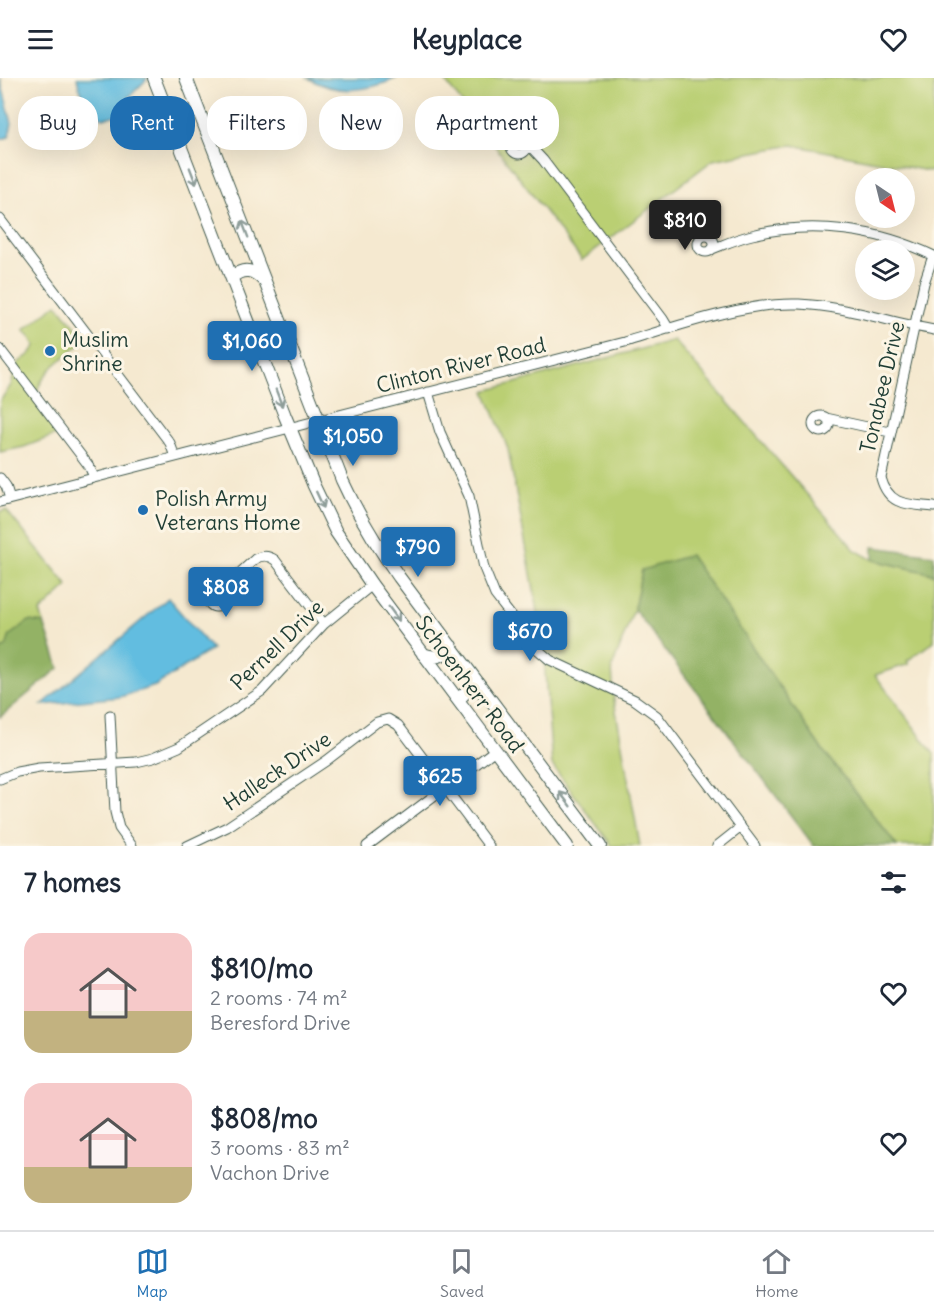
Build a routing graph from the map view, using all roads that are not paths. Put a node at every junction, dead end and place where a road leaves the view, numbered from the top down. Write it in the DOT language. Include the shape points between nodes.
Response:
graph roads {
  1 [pos="154,78"];
  2 [pos="186,78"];
  3 [pos="530,150"];
  4 [pos="0,219"];
  5 [pos="712,239"];
  6 [pos="725,244"];
  7 [pos="712,249"];
  8 [pos="934,256"];
  9 [pos="232,277"];
  10 [pos="266,283"];
  11 [pos="914,326"];
  12 [pos="669,329"];
  13 [pos="934,330"];
  14 [pos="0,349"];
  15 [pos="428,392"];
  16 [pos="319,420"];
  17 [pos="830,422"];
  18 [pos="290,428"];
  19 [pos="890,432"];
  20 [pos="175,457"];
  21 [pos="94,477"];
  22 [pos="0,478"];
  23 [pos="10,499"];
  24 [pos="0,502"];
  25 [pos="934,507"];
  26 [pos="372,585"];
  27 [pos="220,591"];
  28 [pos="324,624"];
  29 [pos="451,646"];
  30 [pos="423,654"];
  31 [pos="486,694"];
  32 [pos="458,700"];
  33 [pos="110,715"];
  34 [pos="495,750"];
  35 [pos="111,764"];
  36 [pos="0,779"];
  37 [pos="445,787"];
  38 [pos="741,827"];
  39 [pos="132,846"];
  40 [pos="187,846"];
  41 [pos="367,846"];
  42 [pos="489,846"];
  43 [pos="567,846"];
  44 [pos="600,846"];
  45 [pos="717,846"];
  46 [pos="755,846"];
  1 -- 9 [label="main road, Schoenherr Road, one-way"];
  10 -- 2 [label="main road, Schoenherr Road, one-way"];
  3 -- 12 [label="street" via="543,160"];
  4 -- 20 [label="street" via="170,443"];
  5 -- 6 [label="street"];
  5 -- 7 [label="street"];
  5 -- 7 [label="street" via="702,236 698,243 702,251"];
  6 -- 7 [label="street"];
  6 -- 8 [label="street" via="779,231 831,229 878,235"];
  8 -- 11 [label="street, Tonabee Drive"];
  9 -- 10 [label="main road" via="249,270"];
  9 -- 18 [label="main road, Schoenherr Road, one-way"];
  10 -- 16 [label="main road, Schoenherr Road"];
  11 -- 12 [label="street, Clinton River Road" via="838,309 790,304 742,310"];
  11 -- 13 [label="street, Clinton River Road"];
  11 -- 19 [label="street, Tonabee Drive"];
  12 -- 15 [label="street, Clinton River Road"];
  14 -- 21 [label="street"];
  15 -- 16 [label="street, Clinton River Road"];
  15 -- 38 [label="street" via="440,432 470,496 484,568 495,595 550,660 635,700 657,716"];
  16 -- 18 [label="street, Clinton River Road"];
  16 -- 29 [label="main road, Schoenherr Road" via="364,524"];
  17 -- 19 [label="street"];
  18 -- 20 [label="street, Clinton River Road"];
  18 -- 26 [label="main road, Schoenherr Road, one-way" via="330,519"];
  19 -- 25 [label="street, Tonabee Drive" via="881,474 887,492 899,502"];
  20 -- 21 [label="street, Clinton River Road"];
  21 -- 23 [label="street, Clinton River Road"];
  22 -- 23 [label="street"];
  23 -- 24 [label="street, Clinton River Road"];
  26 -- 28 [label="street, Pernell Drive"];
  26 -- 30 [label="main road, Schoenherr Road, one-way"];
  27 -- 28 [label="street" via="255,559 270,557"];
  28 -- 35 [label="street, Pernell Drive" via="262,691 179,747 160,756"];
  29 -- 30 [label="main road" via="440,656"];
  29 -- 31 [label="main road, Schoenherr Road"];
  30 -- 32 [label="main road, Schoenherr Road"];
  31 -- 32 [label="main road" via="469,689"];
  44 -- 31 [label="main road, Schoenherr Road, one-way"];
  32 -- 34 [label="main road, Schoenherr Road"];
  33 -- 35 [label="street"];
  34 -- 37 [label="street"];
  34 -- 43 [label="main road, Schoenherr Road"];
  35 -- 36 [label="street, Pernell Drive" via="39,768"];
  35 -- 39 [label="street" via="116,820"];
  37 -- 40 [label="street, Halleck Drive" via="398,725 383,719 227,827"];
  37 -- 41 [label="street"];
  37 -- 42 [label="street"];
  38 -- 45 [label="street"];
  38 -- 46 [label="street"];
}
